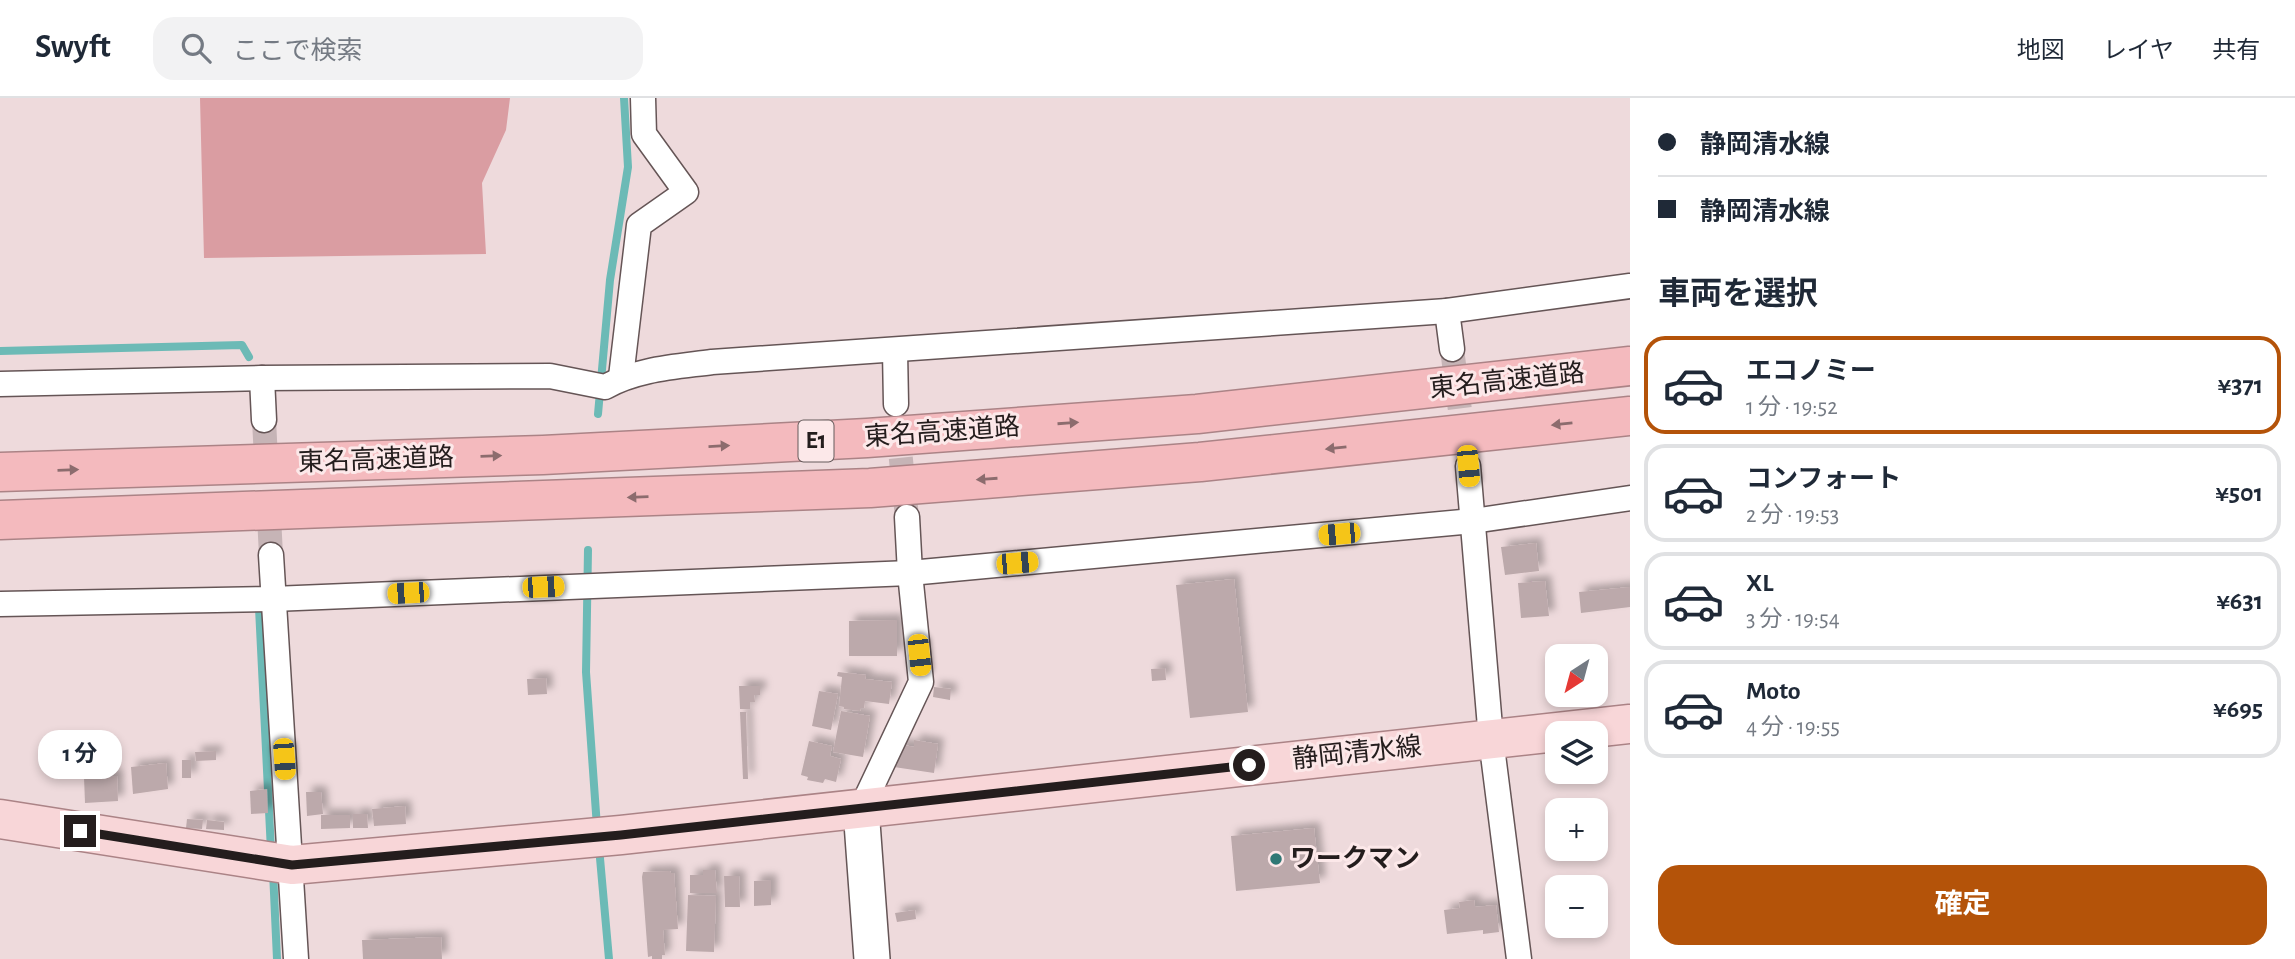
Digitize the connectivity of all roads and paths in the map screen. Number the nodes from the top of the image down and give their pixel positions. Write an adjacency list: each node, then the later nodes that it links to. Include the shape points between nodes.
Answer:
1 (643, 98): 8 (street, via 644,134 686,192 639,225)
2 (1630, 286): 3 (street)
3 (1447, 311): 4 (street); 5 (street)
4 (1452, 349)
5 (895, 351): 8 (street, via 712,362); 10 (street)
6 (1630, 366): 14 (highway, 東名高速道路 / E1, one-way to 6, via 867,438 1197,414)
7 (262, 378): 8 (street, via 550,376); 9 (street); 12 (street)
8 (613, 382)
9 (0, 384)
10 (895, 404)
11 (1630, 416): 17 (highway, 東名高速道路 / E1, one-way to 17, via 1200,462 870,488)
12 (264, 420)
13 (1468, 466): 18 (street)
14 (0, 472)
15 (1630, 498): 18 (street)
16 (907, 517): 20 (street)
17 (0, 520)
18 (1473, 521): 20 (street); 24 (street)
19 (271, 555): 21 (street)
20 (910, 573): 21 (street); 25 (street, via 922,682)
21 (273, 599): 22 (street); 27 (street)
22 (0, 604)
23 (1630, 724): 24 (main road, 静岡清水線)
24 (1491, 739): 25 (main road, 静岡清水線); 30 (street)
25 (861, 809): 27 (main road, 静岡清水線); 29 (street)
26 (0, 819): 27 (main road, 静岡清水線)
27 (292, 865): 28 (street)
28 (296, 959)
29 (872, 959)
30 (1519, 959)

